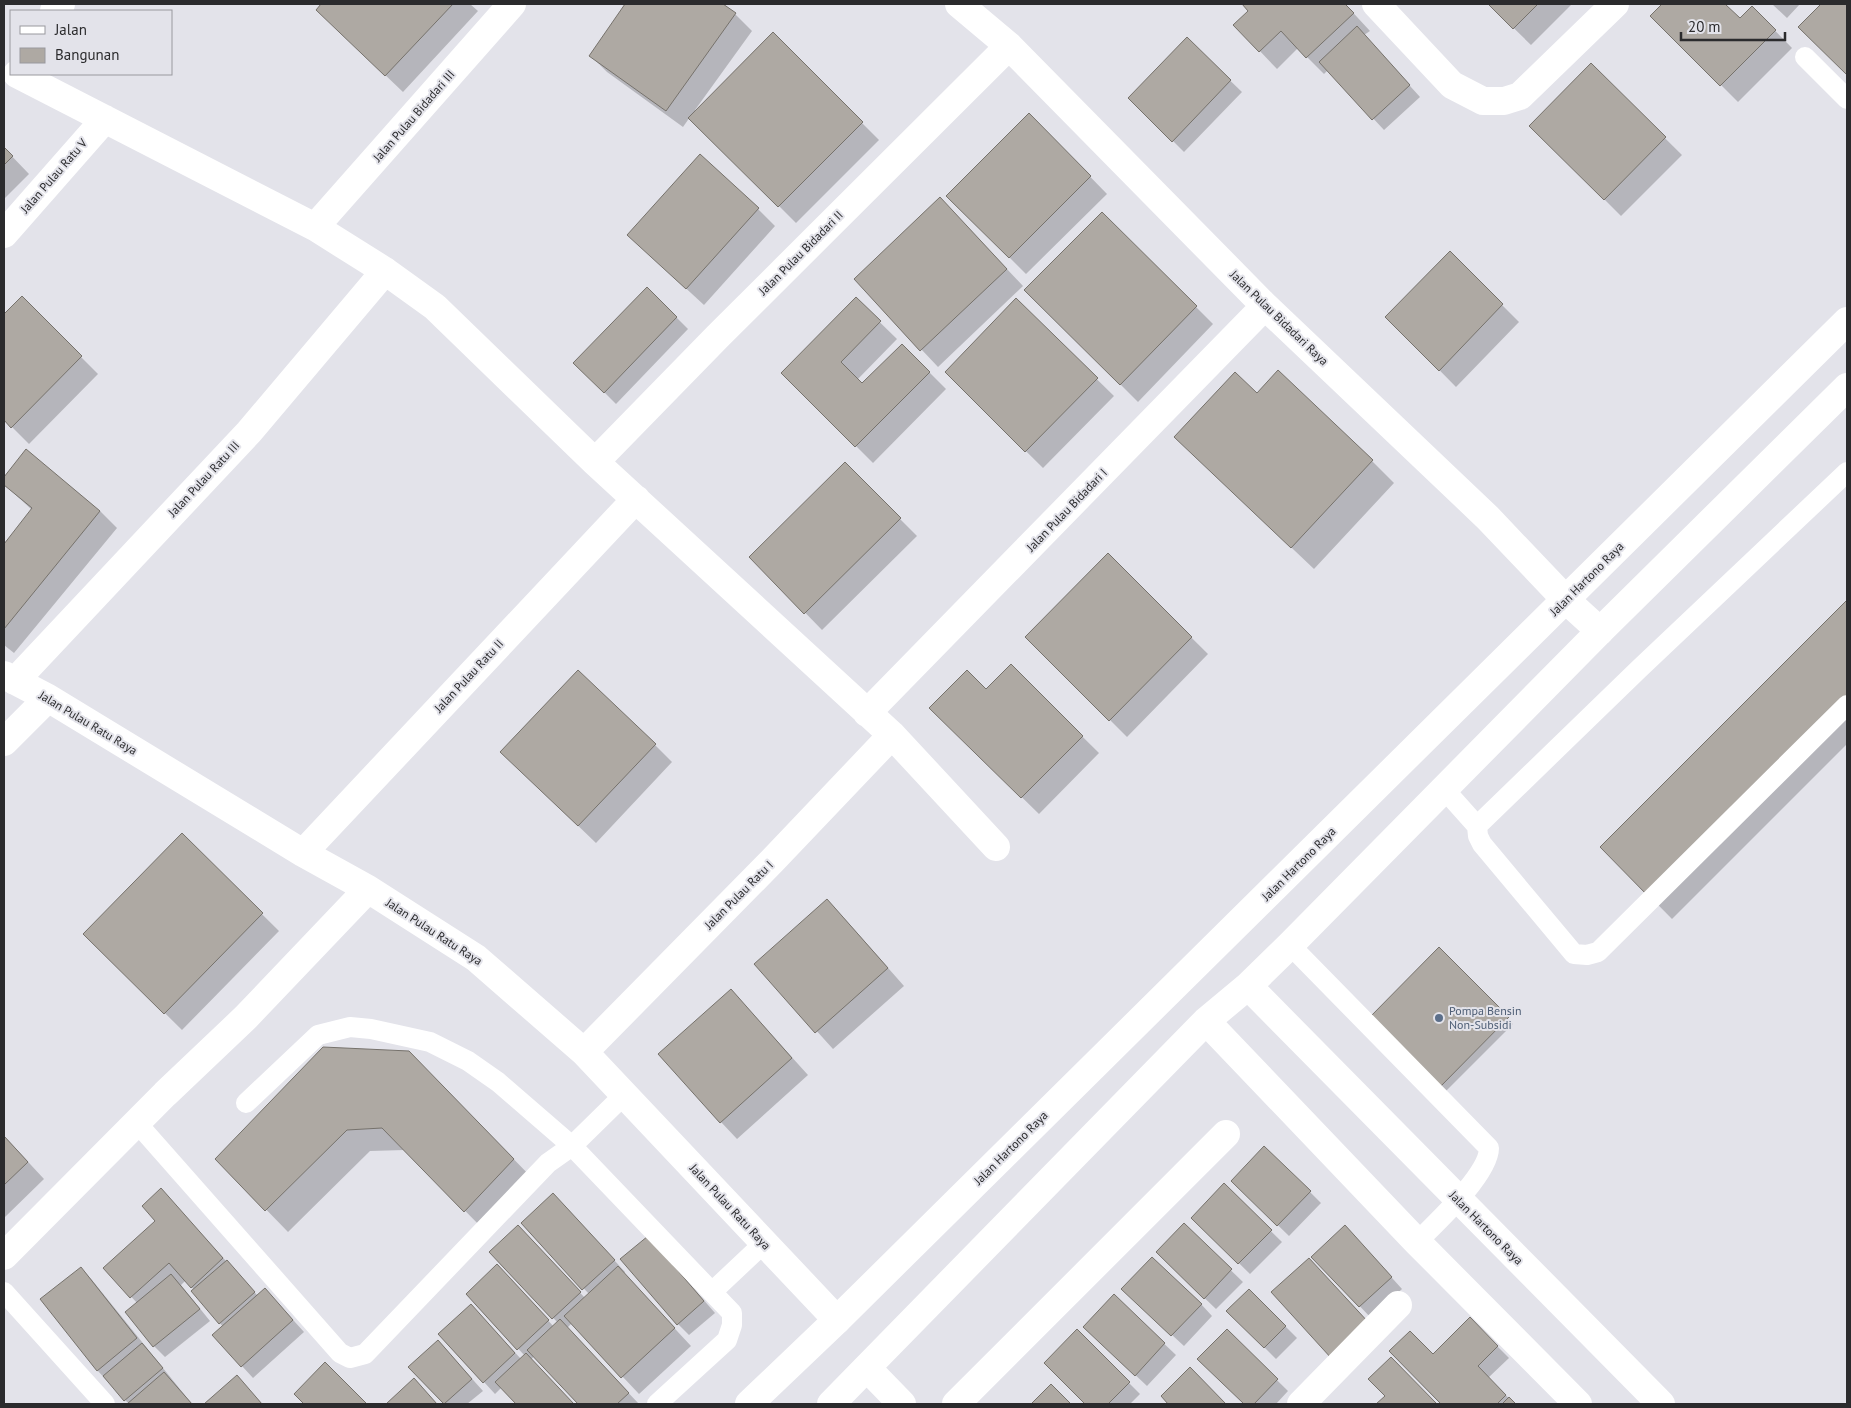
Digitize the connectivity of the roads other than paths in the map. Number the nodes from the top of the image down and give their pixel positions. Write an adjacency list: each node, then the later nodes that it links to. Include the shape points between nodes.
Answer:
1 (512, 4): 10 (street, Jalan Pulau Bidadari III)
2 (959, 4): 5 (street, Jalan Pulau Bidadari Raya)
3 (1376, 4): 4 (street, via 1452,85 1483,100 1504,102 1520,96)
4 (1615, 4)
5 (1009, 46): 13 (street, Jalan Pulau Bidadari Raya); 16 (street, Jalan Pulau Bidadari II)
6 (1805, 57): 8 (lane)
7 (19, 75): 9 (street)
8 (1847, 98)
9 (105, 119): 10 (street); 11 (street, Jalan Pulau Ratu V)
10 (315, 227): 12 (street)
11 (4, 234)
12 (385, 271): 16 (street, via 435,307); 21 (street, Jalan Pulau Ratu III, via 249,432)
13 (1265, 306): 19 (street, Jalan Pulau Bidadari Raya, via 1488,518); 24 (street, Jalan Pulau Bidadari I)
14 (1847, 321): 19 (street, Jalan Hartono Raya)
15 (1847, 387): 20 (street)
16 (595, 462): 18 (street)
17 (1847, 472): 28 (lane)
18 (636, 499): 24 (street); 30 (street, Jalan Pulau Ratu II)
19 (1566, 600): 20 (street, Jalan Pulau Bidadari Raya); 48 (street, Jalan Hartono Raya)
20 (1600, 631): 27 (street)
21 (10, 678): 22 (street, Jalan Pulau Ratu Raya)
22 (48, 698): 26 (street); 30 (street, Jalan Pulau Ratu Raya)
23 (1847, 705): 28 (lane, via 1598,952 1587,956 1574,954 1482,844)
24 (867, 713): 25 (street)
25 (892, 735): 29 (street); 35 (street, Jalan Pulau Ratu I)
26 (4, 742)
27 (1444, 789): 28 (lane); 32 (street)
28 (1478, 826)
29 (996, 847)
30 (303, 853): 31 (street, Jalan Pulau Ratu Raya)
31 (368, 889): 35 (street, Jalan Pulau Ratu Raya, via 476,958); 38 (street)
32 (1290, 945): 33 (street); 41 (lane, via 1489,1148 1489,1157)
33 (1248, 986): 34 (street); 41 (street, Jalan Hartono Raya)
34 (1206, 1021): 42 (street); 49 (street)
35 (584, 1052): 36 (street, Jalan Pulau Ratu Raya)
36 (624, 1095): 40 (lane); 43 (street, Jalan Pulau Ratu Raya)
37 (246, 1103): 40 (lane, via 318,1035 350,1028 371,1029 430,1042 468,1061 498,1082)
38 (137, 1123): 40 (lane, via 340,1352 350,1358 365,1354 548,1163); 44 (street)
39 (1226, 1134): 55 (street)
40 (572, 1146): 46 (lane)
41 (1459, 1200): 42 (lane); 58 (street, Jalan Hartono Raya)
42 (1417, 1242): 57 (street)
43 (764, 1243): 46 (lane); 48 (street, Jalan Pulau Ratu Raya)
44 (4, 1256)
45 (4, 1292): 51 (lane)
46 (712, 1292): 52 (lane, via 732,1313 727,1340)
47 (1398, 1305): 56 (street)
48 (838, 1320): 53 (street, Jalan Hartono Raya)
49 (867, 1368): 50 (street); 54 (street)
50 (842, 1401)
51 (105, 1404)
52 (657, 1404)
53 (749, 1404)
54 (902, 1404)
55 (956, 1404)
56 (1301, 1404)
57 (1578, 1404)
58 (1662, 1404)

